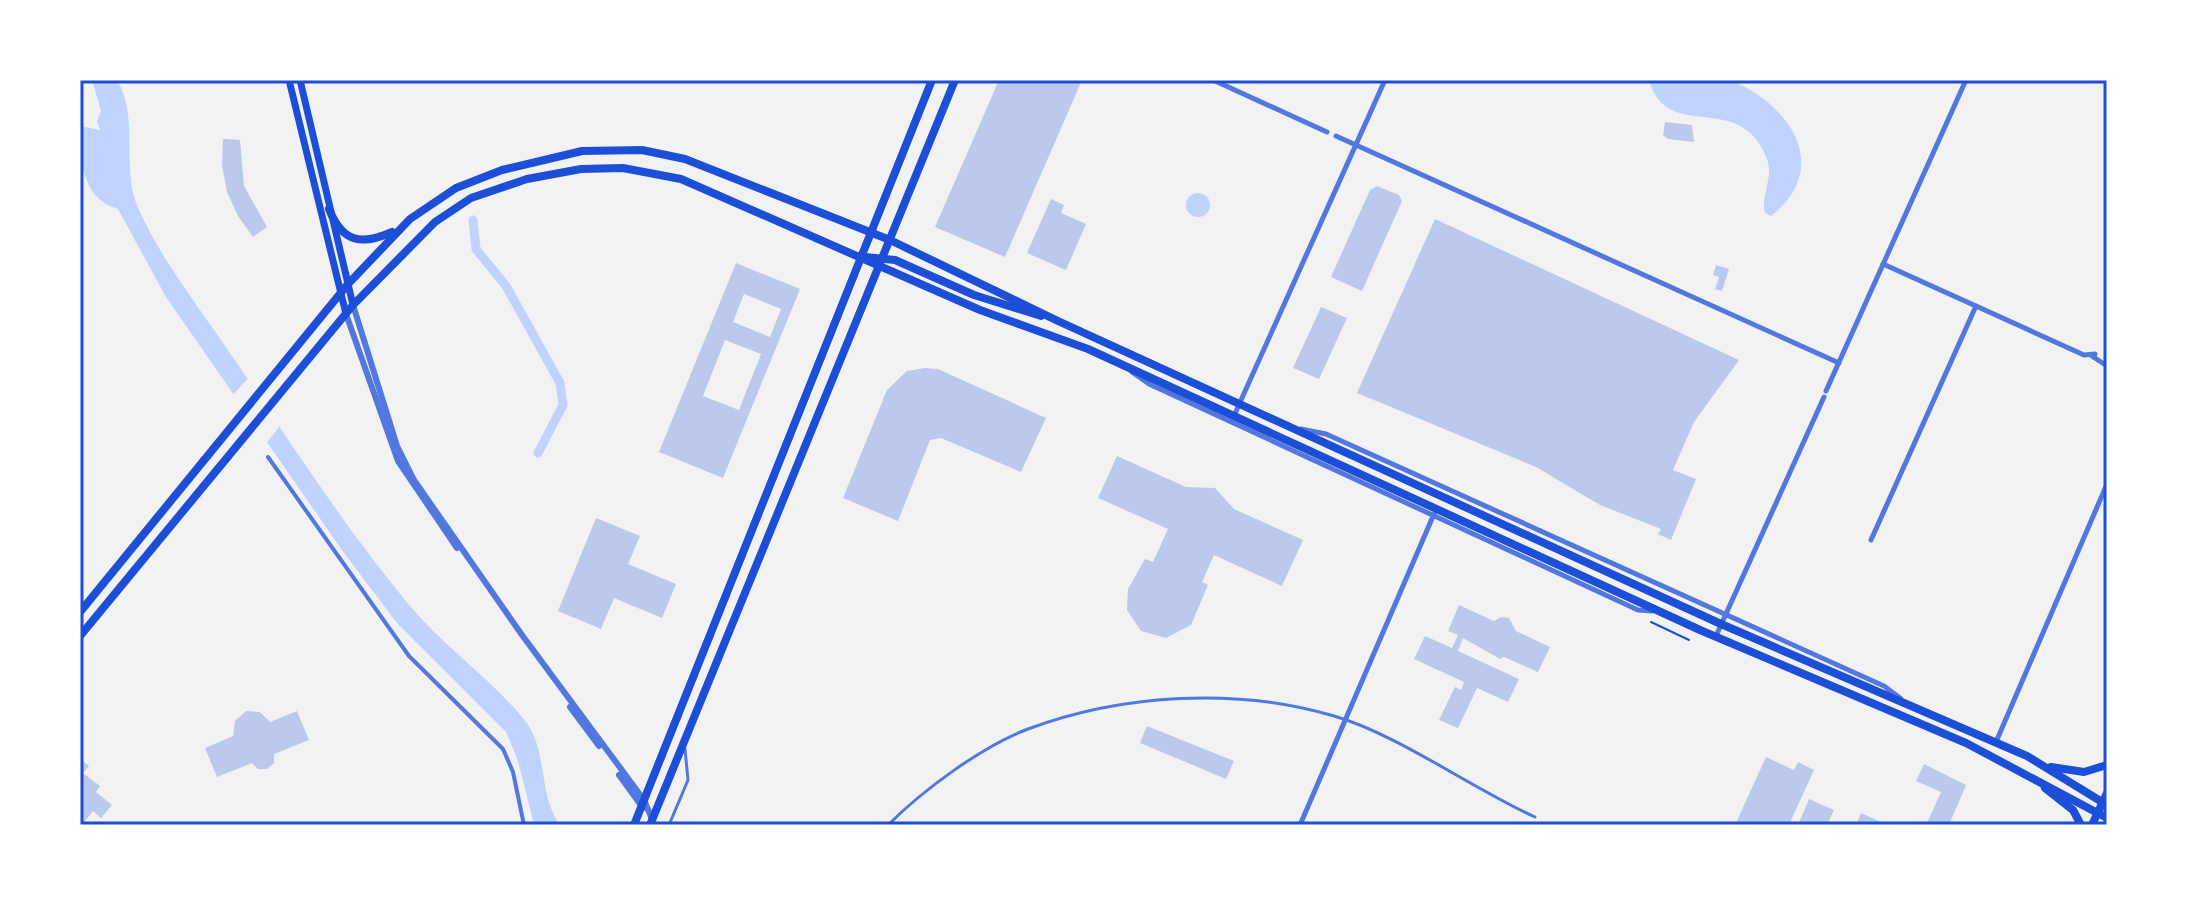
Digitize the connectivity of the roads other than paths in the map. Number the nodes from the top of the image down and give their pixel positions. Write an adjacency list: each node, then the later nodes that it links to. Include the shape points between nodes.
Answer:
1 (289, 80): 19 (main road)
2 (300, 80): 11 (main road)
3 (932, 80): 13 (main road)
4 (955, 80): 14 (main road)
5 (1213, 80): 8 (street)
6 (1385, 80): 10 (street)
7 (1966, 80): 17 (street)
8 (1327, 132)
9 (1336, 136): 10 (street)
10 (1356, 145): 24 (street); 26 (street)
11 (329, 209): 12 (main road, via 339,230 358,241); 18 (main road)
12 (396, 230): 13 (main road, via 440,197 478,178 539,160 624,148 685,159); 18 (main road)
13 (871, 232): 14 (main road); 15 (main road)
14 (890, 240): 16 (main road); 23 (main road)
15 (861, 257): 16 (main road); 20 (main road, via 681,179 632,169 581,169 527,179 461,203 406,248); 30 (main road)
16 (882, 261): 23 (main road); 27 (main road, via 980,310 1052,334); 31 (main road)
17 (1883, 264): 21 (street); 24 (street)
18 (348, 284): 19 (main road); 20 (main road)
19 (340, 293): 22 (main road); 37 (main road)
20 (353, 305): 22 (main road); 53 (street, via 397,446 414,480)
21 (1976, 306): 25 (street, via 2094,355); 34 (street)
22 (346, 314): 41 (main road); 53 (street, via 403,471)
23 (1058, 321): 26 (main road)
24 (1839, 363): 40 (street)
25 (2107, 366)
26 (1240, 403): 27 (street); 28 (main road)
27 (1233, 418): 33 (street); 38 (main road)
28 (1293, 427): 35 (main road); 40 (street, via 1326,434)
29 (268, 457): 58 (street, via 409,656 503,749)
30 (779, 462): 31 (main road); 36 (main road)
31 (796, 470): 39 (main road)
32 (2107, 484): 47 (street)
33 (1434, 514): 38 (street, via 1638,610); 46 (street)
34 (1871, 540)
35 (1667, 599): 38 (main road); 40 (main road)
36 (719, 611): 39 (main road); 53 (main road)
37 (80, 612)
38 (1661, 612): 42 (main road)
39 (735, 618): 48 (main road)
40 (1723, 620): 42 (street); 43 (main road); 45 (street, via 1884,686)
41 (80, 636)
42 (1715, 637): 44 (main road)
43 (1790, 654): 44 (main road); 45 (main road)
44 (1785, 666): 51 (main road)
45 (1907, 704): 47 (main road)
46 (1346, 720): 55 (lane); 61 (lane, via 1238,700 1158,700 1109,707 1028,729 923,795); 62 (street)
47 (1996, 742): 50 (main road)
48 (684, 743): 57 (main road); 60 (lane, via 688,780)
49 (2107, 765): 50 (main road, via 2084,772)
50 (2046, 766): 52 (main road)
51 (2026, 773): 54 (main road); 63 (main road, via 2068,805)
52 (2106, 800): 54 (main road)
53 (643, 804): 57 (street); 59 (main road)
54 (2098, 813): 56 (main road); 64 (main road)
55 (1535, 817)
56 (2107, 818)
57 (653, 823)
58 (524, 825)
59 (634, 825)
60 (669, 825)
61 (888, 825)
62 (1300, 825)
63 (2081, 825)
64 (2092, 825)

